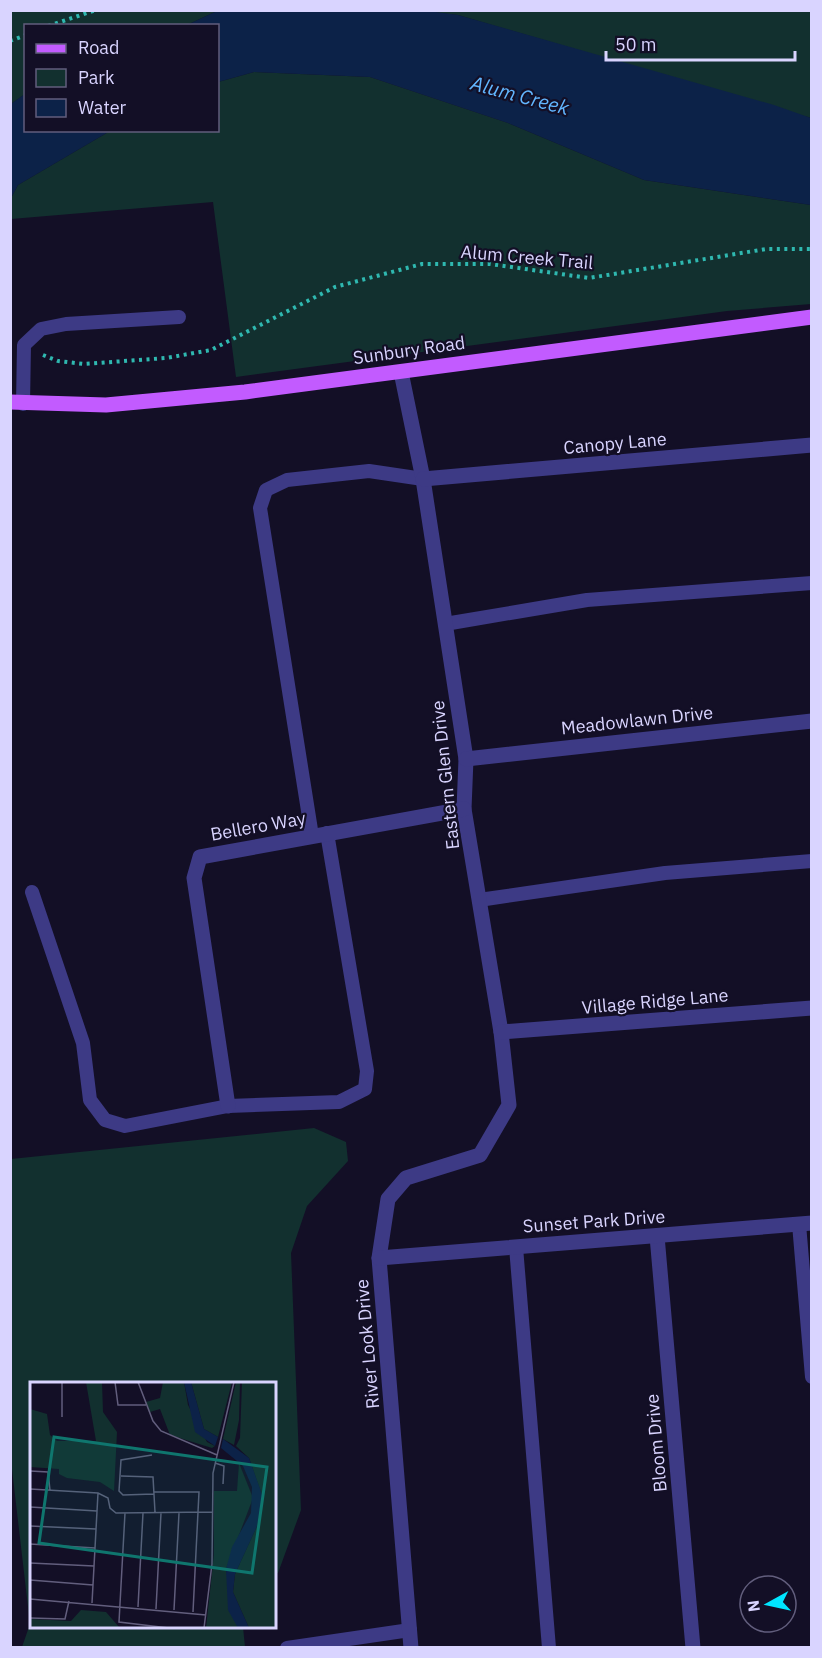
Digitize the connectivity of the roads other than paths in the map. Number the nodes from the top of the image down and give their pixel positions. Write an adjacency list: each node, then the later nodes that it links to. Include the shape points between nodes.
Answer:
1 (179, 317): 4 (lane, via 66,324 41,330 24,345)
2 (812, 317): 3 (main road, Sunbury Road)
3 (400, 372): 4 (main road, Sunbury Road, via 106,405); 6 (street, Eastern Glen Drive)
4 (17, 403)
5 (812, 445): 6 (street, Canopy Lane)
6 (423, 479): 8 (street, Eastern Glen Drive); 12 (lane, via 369,471 287,480 266,490 260,508)
7 (812, 584): 8 (lane, via 587,600)
8 (445, 624): 10 (street, Eastern Glen Drive)
9 (812, 721): 10 (street, Meadowlawn Drive)
10 (466, 759): 11 (street, Eastern Glen Drive)
11 (464, 808): 12 (street, Bellero Way); 15 (street, Eastern Glen Drive)
12 (320, 835): 19 (street, Bellero Way, via 200,857 194,878); 19 (lane, via 367,1071 364,1089 339,1102)
13 (812, 861): 15 (lane, via 665,873)
14 (32, 892): 19 (lane, via 83,1043 90,1100 105,1120 125,1126)
15 (479, 900): 17 (street, Eastern Glen Drive)
16 (812, 1008): 17 (street, Village Ridge Lane)
17 (501, 1032): 18 (street, Eastern Glen Drive)
18 (509, 1105): 23 (street, River Look Drive, via 480,1155 406,1178 388,1199)
19 (228, 1106)
20 (805, 1224): 21 (street, Sunset Park Drive); 24 (lane)
21 (657, 1236): 22 (street, Sunset Park Drive); 29 (street, Bloom Drive)
22 (516, 1247): 23 (street, Sunset Park Drive); 28 (lane)
23 (379, 1258): 25 (street, River Look Drive)
24 (812, 1377)
25 (410, 1630): 26 (lane); 27 (street, River Look Drive)
26 (287, 1647)
27 (411, 1647)
28 (549, 1647)
29 (693, 1647)

